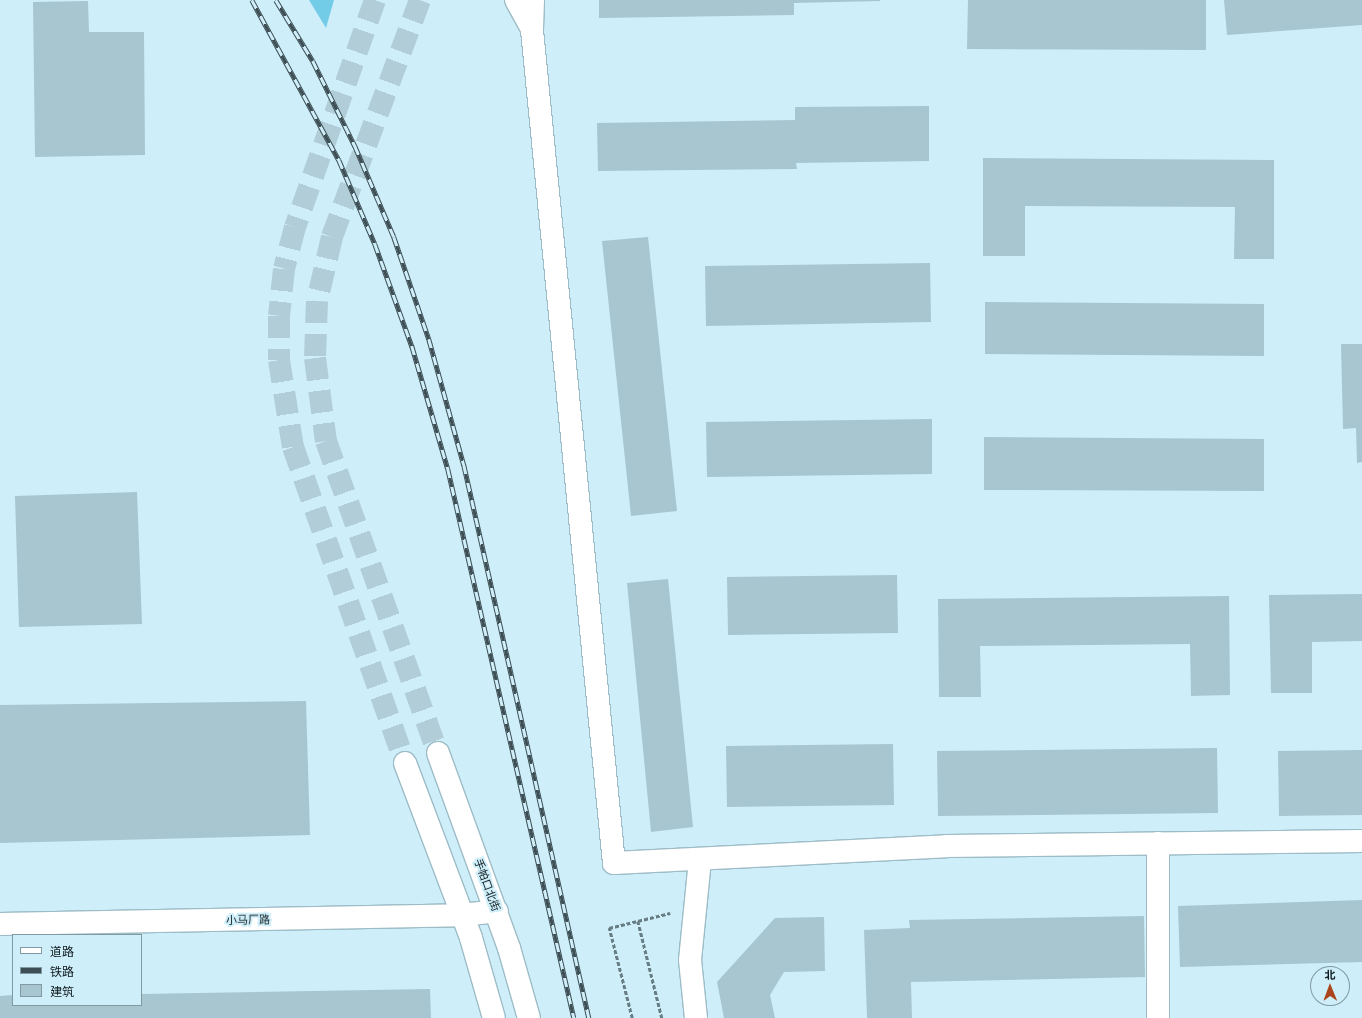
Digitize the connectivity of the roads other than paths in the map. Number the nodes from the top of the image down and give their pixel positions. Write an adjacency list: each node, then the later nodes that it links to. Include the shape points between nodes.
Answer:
1 (516, 0): 3 (street)
2 (533, 0): 3 (street)
3 (532, 30): 8 (street, via 614,863)
4 (438, 753): 9 (street, 手帕口北街)
5 (405, 764): 10 (street)
6 (1362, 841): 7 (street)
7 (1158, 843): 8 (street, via 947,846); 15 (street)
8 (700, 859): 14 (street, via 690,960)
9 (497, 912): 10 (street, 小马厂路); 13 (street, 手帕口北街)
10 (462, 916): 11 (street, 小马厂路); 12 (street, via 471,938)
11 (0, 924)
12 (494, 1018)
13 (529, 1018)
14 (696, 1018)
15 (1158, 1018)

